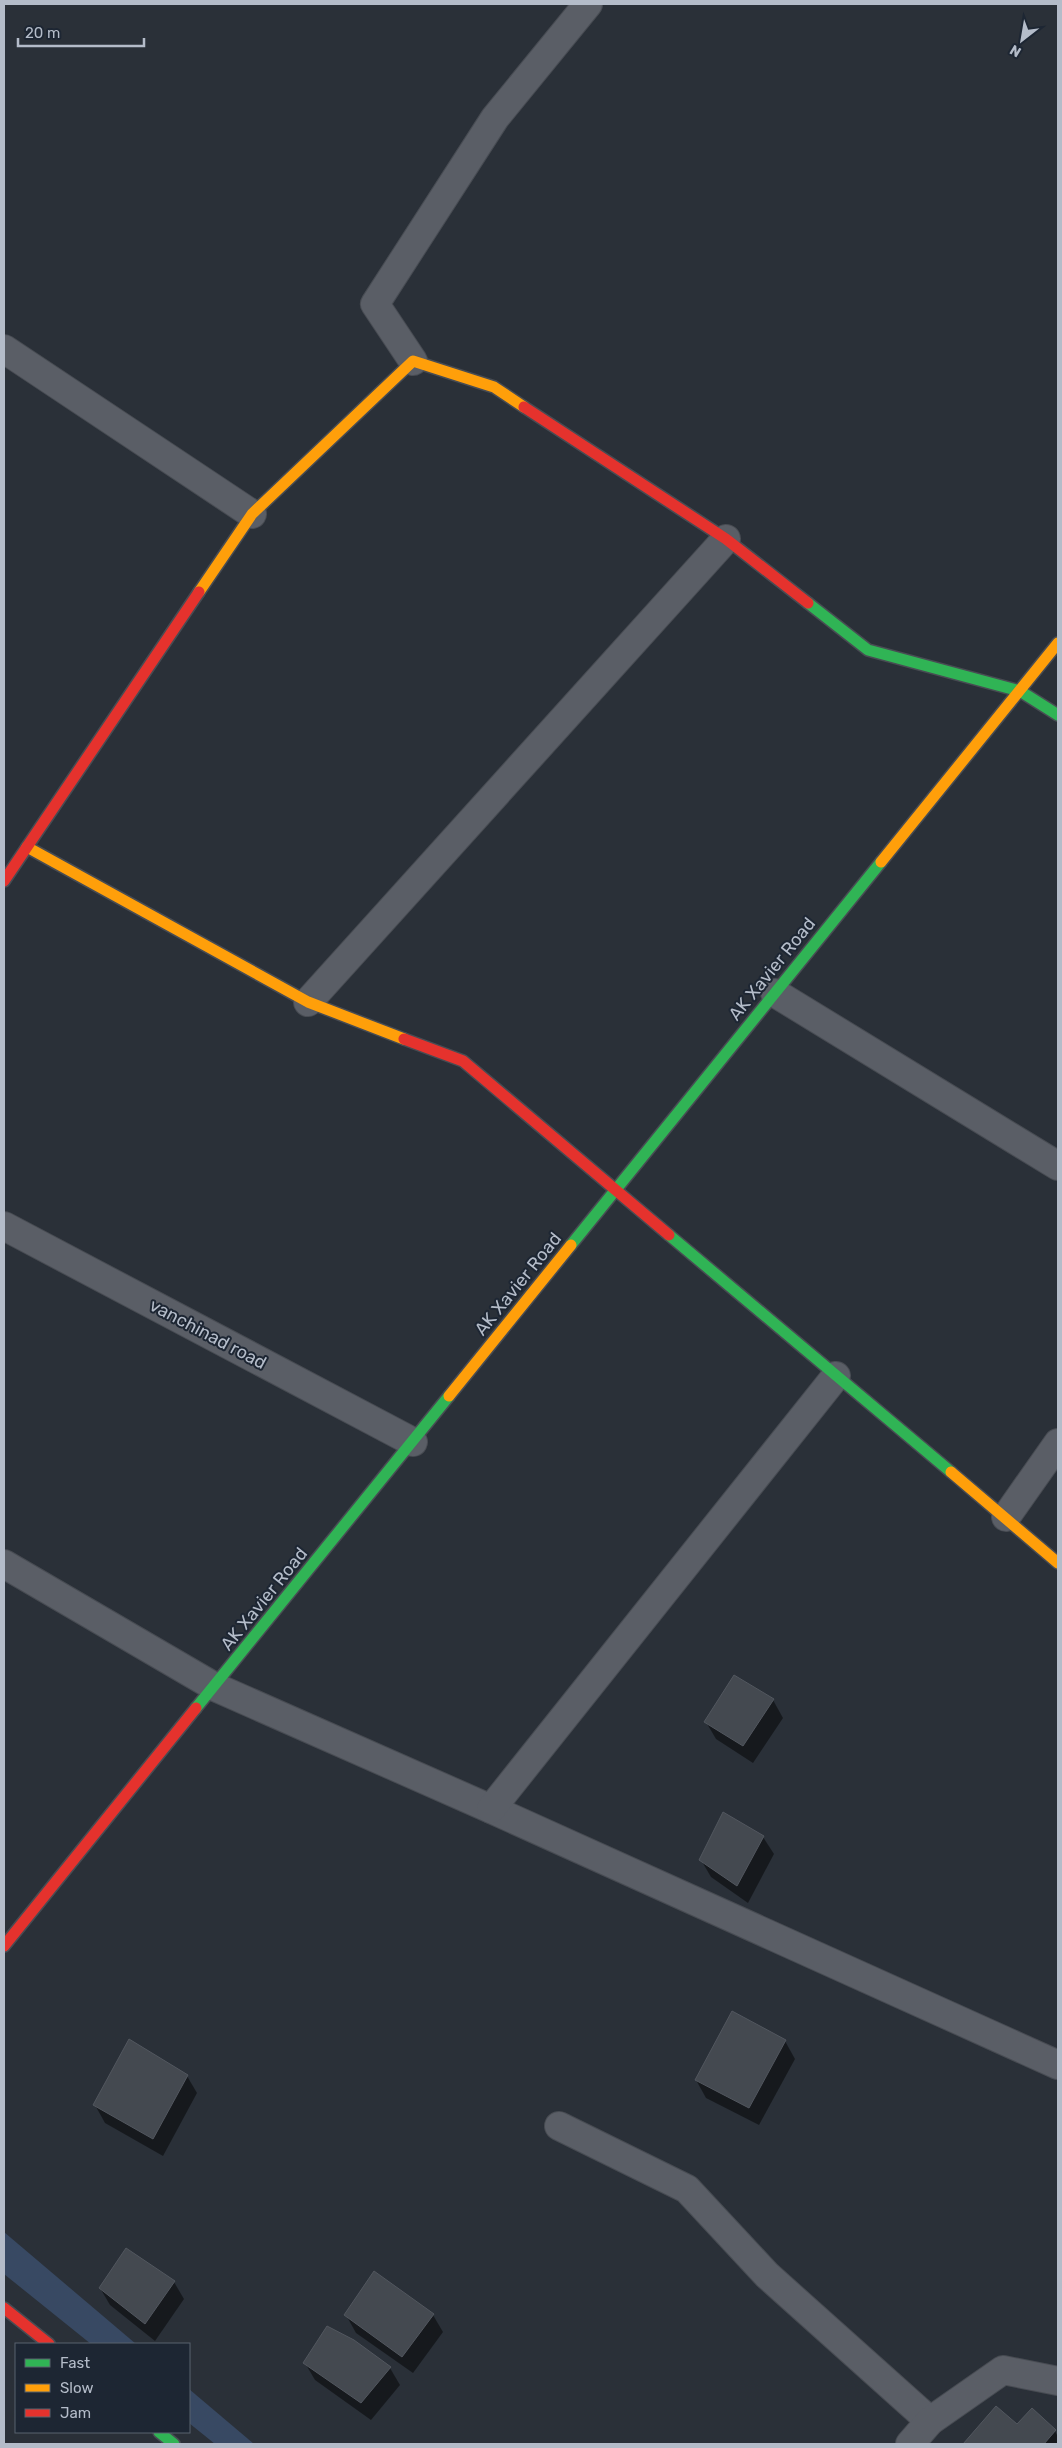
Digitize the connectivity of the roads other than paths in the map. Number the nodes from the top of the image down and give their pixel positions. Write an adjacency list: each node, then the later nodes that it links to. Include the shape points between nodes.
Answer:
1 (588, 4): 3 (street, via 495,118 375,304)
2 (4, 349): 4 (street)
3 (412, 361): 4 (street); 5 (street, via 494,387)
4 (252, 514): 9 (street)
5 (726, 539): 7 (street, via 868,650); 12 (street)
6 (1058, 643): 7 (street, AK Xavier Road)
7 (1020, 691): 8 (street); 11 (street, AK Xavier Road)
8 (1058, 715)
9 (27, 846): 10 (street); 12 (street)
10 (4, 881)
11 (775, 994): 13 (street); 14 (street, AK Xavier Road)
12 (308, 1002): 14 (street, via 463,1061)
13 (1058, 1166)
14 (616, 1190): 16 (street); 17 (street, AK Xavier Road)
15 (4, 1226): 17 (street, vanchinad road)
16 (836, 1376): 19 (street); 23 (street)
17 (413, 1442): 22 (street, AK Xavier Road)
18 (1058, 1443): 19 (street)
19 (1006, 1517): 20 (street)
20 (1058, 1563)
21 (4, 1564): 22 (street)
22 (215, 1687): 23 (street); 24 (street, AK Xavier Road)
23 (491, 1809): 25 (street)
24 (4, 1946)
25 (1058, 2065)
26 (559, 2126): 30 (street, via 687,2189 767,2275)
27 (4, 2308): 28 (street)
28 (48, 2343)
29 (1058, 2380): 30 (street, via 1004,2370)
30 (930, 2422): 33 (street)
31 (160, 2433): 32 (street)
32 (174, 2444)
33 (910, 2444)

